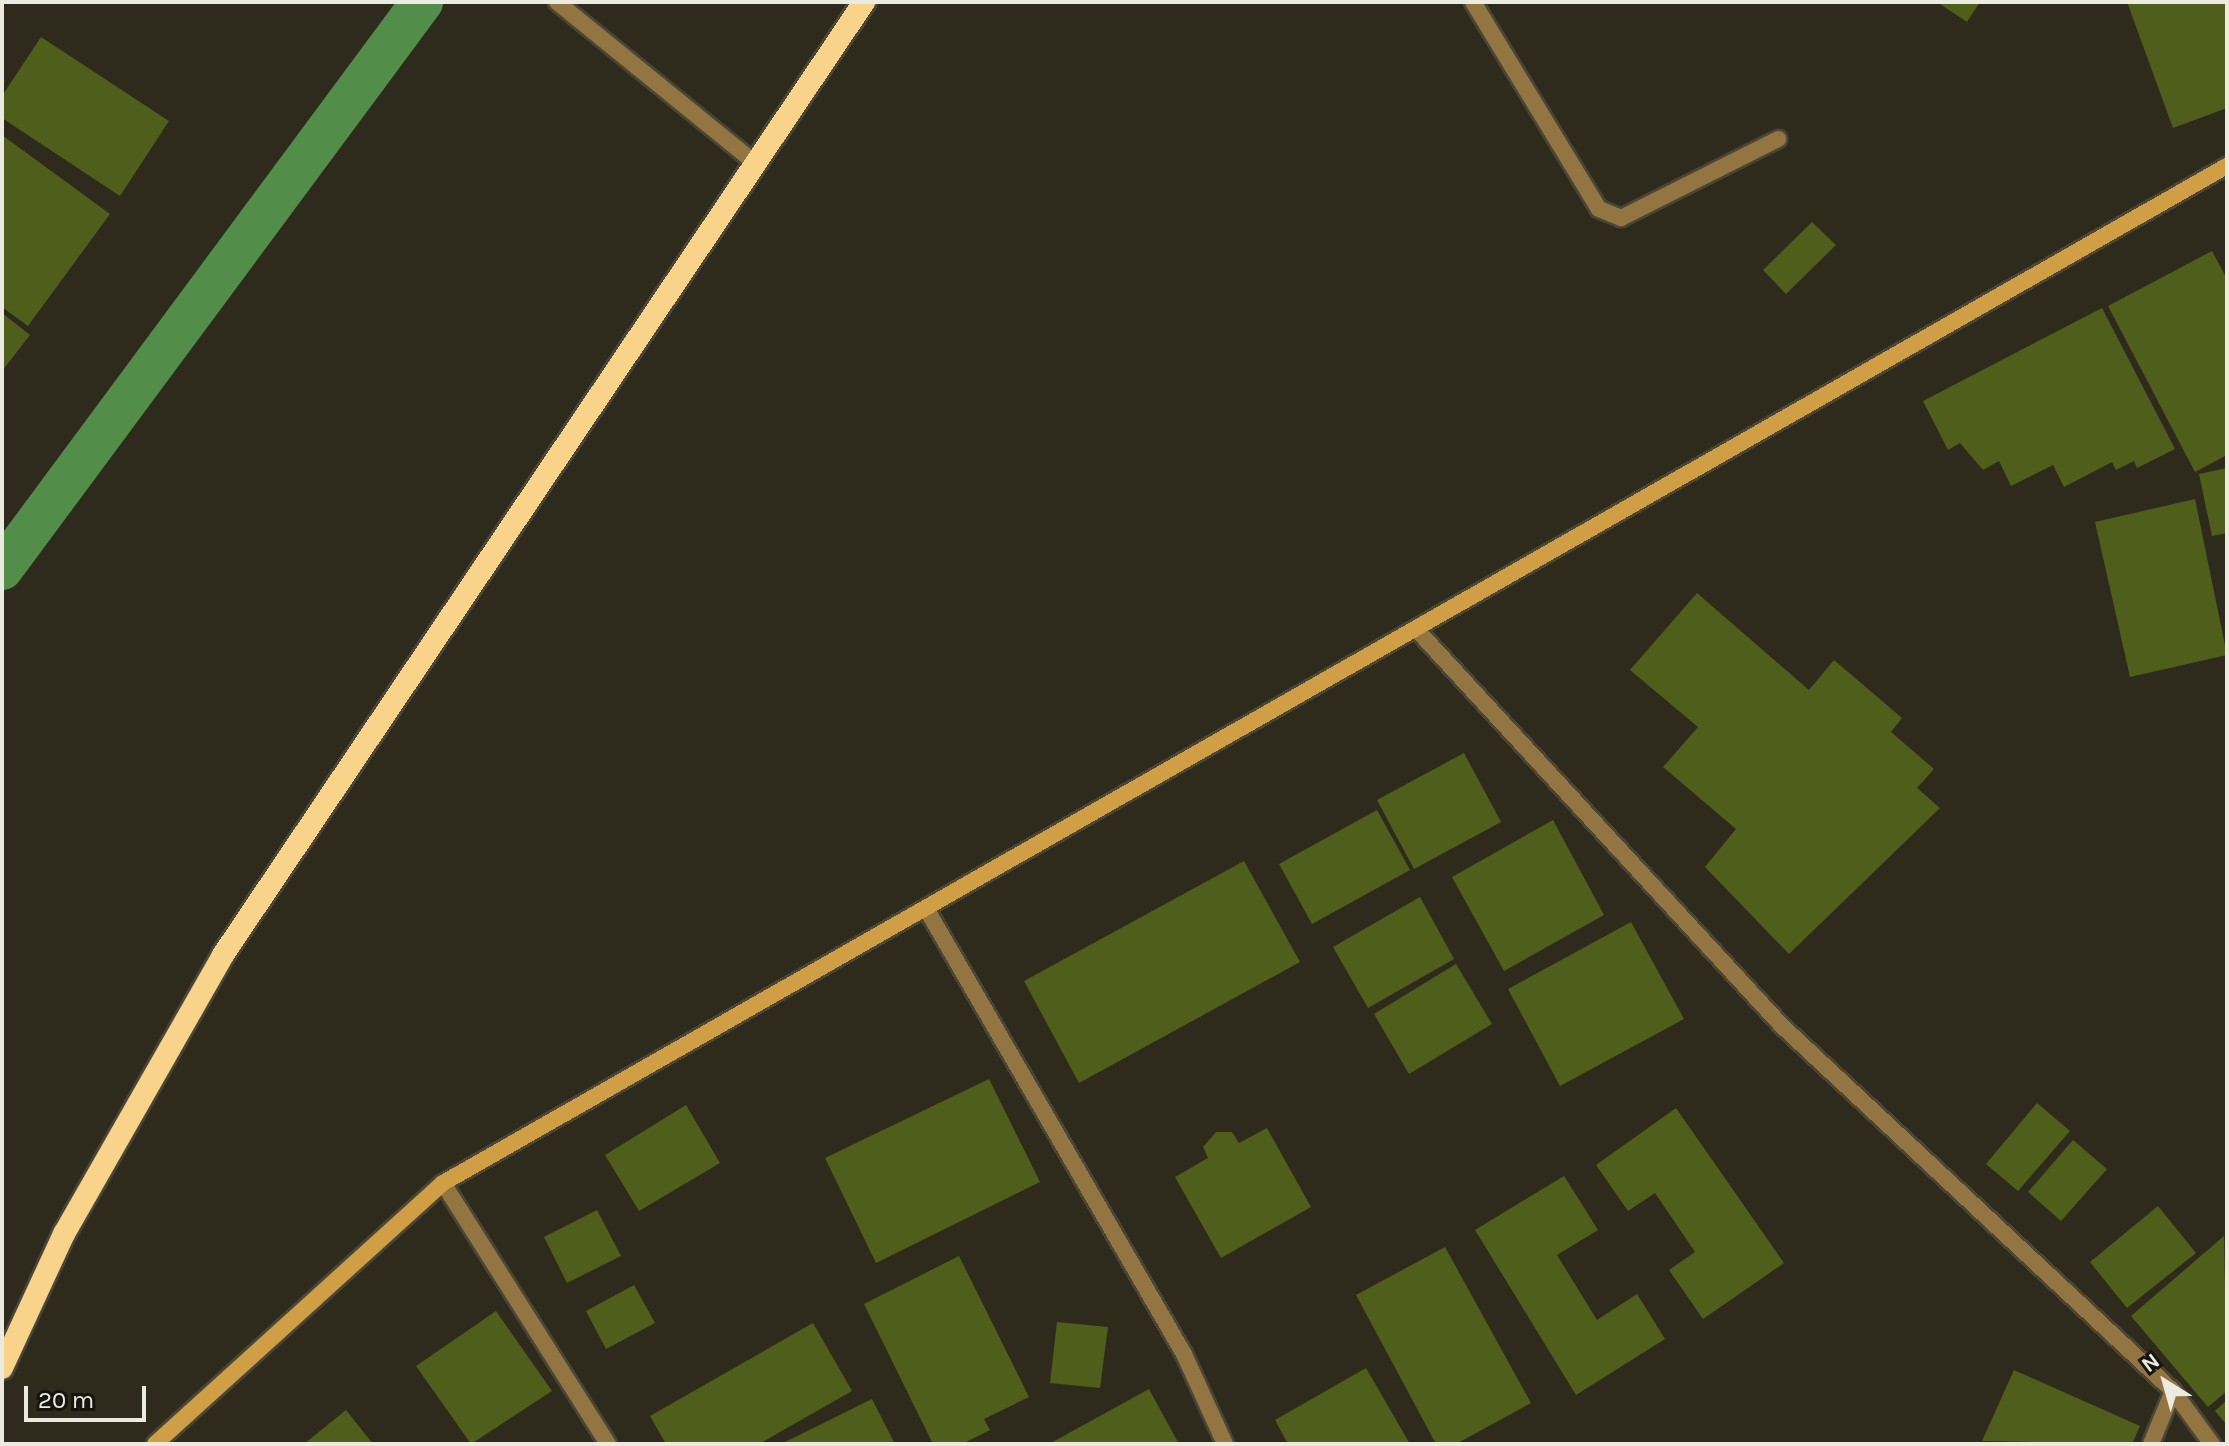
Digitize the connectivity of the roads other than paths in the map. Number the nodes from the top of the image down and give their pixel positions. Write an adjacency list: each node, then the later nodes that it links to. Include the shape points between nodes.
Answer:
1 (557, 2): 5 (street)
2 (864, 2): 5 (highway)
3 (1473, 2): 4 (street, via 1599,209 1621,218)
4 (1778, 139)
5 (755, 163): 10 (highway, via 223,955 64,1234)
6 (2227, 166): 7 (main road)
7 (1417, 630): 8 (main road); 11 (street, via 1782,1026)
8 (927, 910): 9 (main road); 14 (street, via 1176,1341)
9 (443, 1183): 12 (main road); 13 (street)
10 (2, 1368)
11 (2173, 1391): 15 (street); 16 (street)
12 (155, 1444)
13 (608, 1444)
14 (1225, 1444)
15 (2151, 1444)
16 (2212, 1444)

